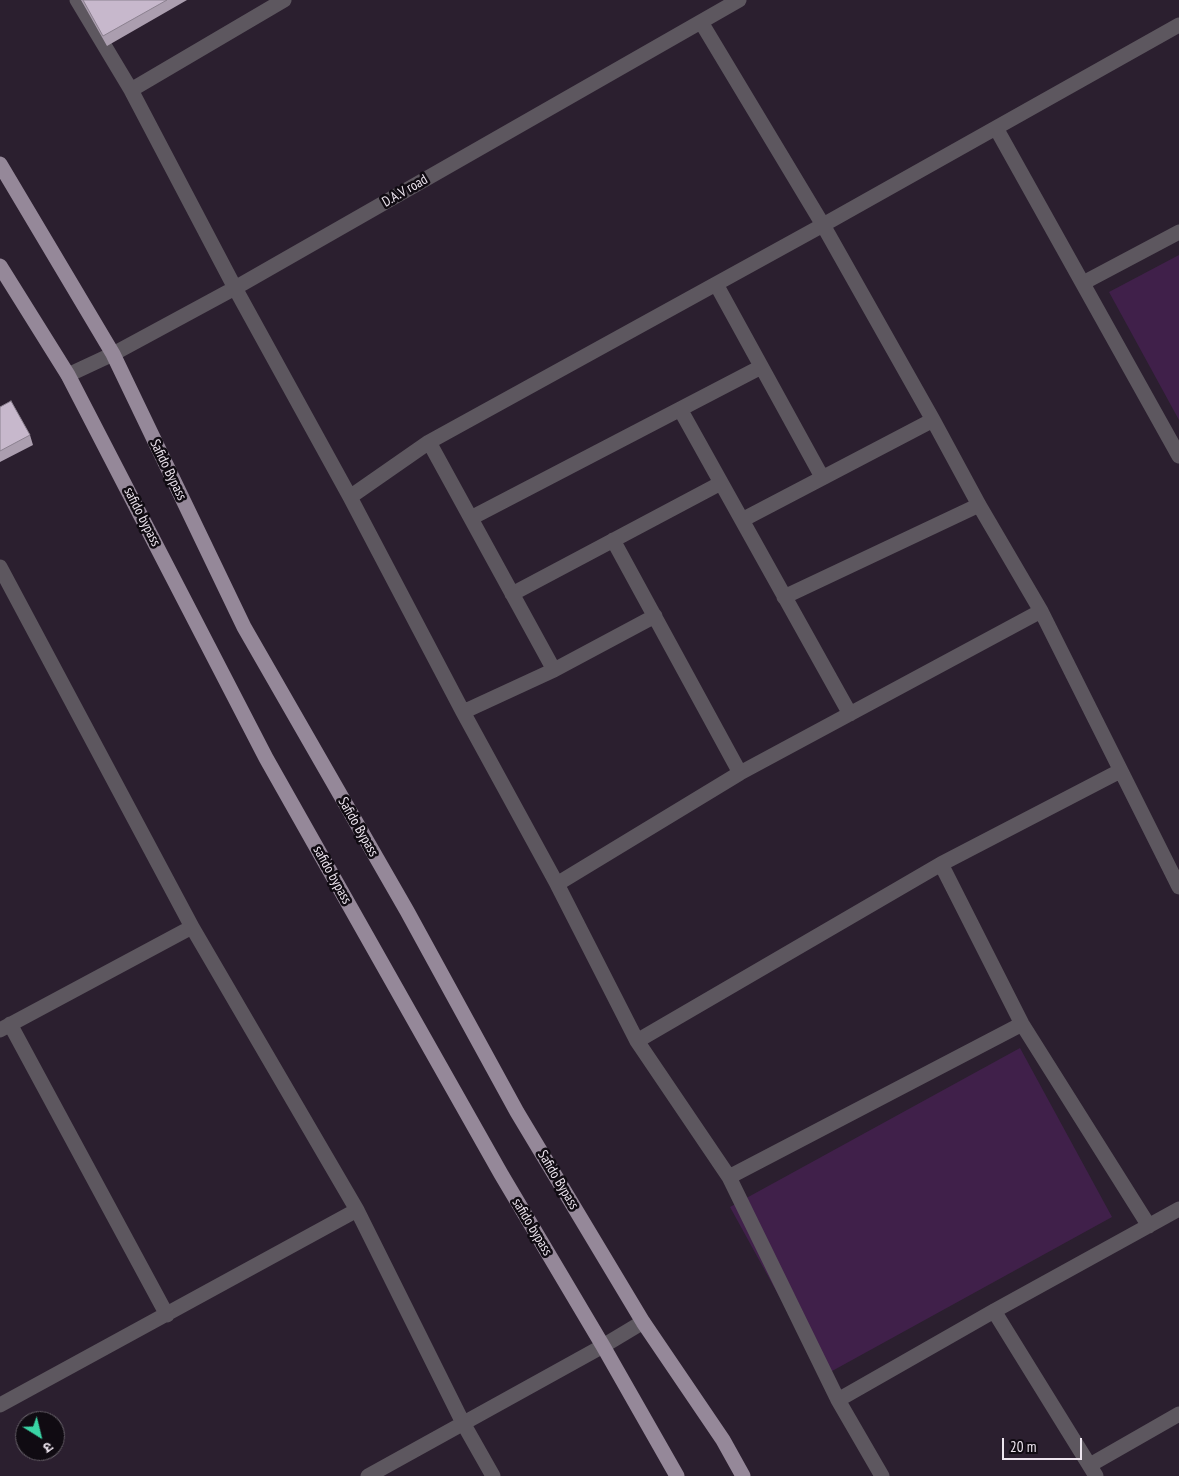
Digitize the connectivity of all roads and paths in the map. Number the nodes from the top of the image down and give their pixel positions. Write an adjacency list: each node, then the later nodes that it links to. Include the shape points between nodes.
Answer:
1 (77, 0): 6 (street)
2 (284, 0): 6 (street)
3 (739, 0): 4 (street, D.A.V road)
4 (701, 22): 9 (street); 14 (street, D.A.V road)
5 (1179, 25): 7 (street)
6 (131, 90): 14 (street)
7 (996, 128): 9 (street); 12 (street)
8 (0, 164): 15 (main road, Safido Bypass)
9 (824, 225): 13 (street); 19 (street)
10 (1179, 232): 12 (street)
11 (0, 266): 17 (main road, safido bypass)
12 (1082, 283): 21 (street)
13 (716, 284): 16 (street); 20 (street)
14 (236, 288): 15 (street, D.A.V road); 24 (street)
15 (113, 354): 17 (street, D.A.V road); 52 (main road, Safido Bypass, via 244,627 407,911 517,1112)
16 (761, 367): 18 (street); 22 (street)
17 (68, 375): 53 (main road, safido bypass, via 266,758 501,1174)
18 (680, 409): 23 (street); 26 (street)
19 (933, 420): 22 (street); 25 (street)
20 (429, 442): 24 (street); 26 (street)
21 (1177, 447)
22 (822, 477): 27 (street)
23 (721, 483): 27 (street); 28 (street)
24 (350, 497): 35 (street)
25 (979, 505): 31 (street); 32 (street)
26 (471, 518): 30 (street)
27 (742, 520): 31 (street)
28 (613, 540): 30 (street); 33 (street)
29 (0, 567): 42 (street)
30 (512, 594): 34 (street)
31 (784, 597): 36 (street)
32 (1041, 611): 36 (street); 37 (street)
33 (654, 616): 34 (street); 38 (street)
34 (554, 670): 35 (street)
35 (463, 712): 40 (street)
36 (850, 714): 38 (street)
37 (1120, 771): 39 (street); 41 (street)
38 (740, 773): 40 (street)
39 (941, 864): 43 (street); 45 (street)
40 (557, 884): 45 (street)
41 (1179, 888)
42 (192, 927): 44 (street); 48 (street)
43 (1022, 1024): 46 (street); 49 (street)
44 (5, 1027): 51 (street)
45 (637, 1040): 46 (street)
46 (729, 1177): 54 (street)
47 (1179, 1209): 49 (street)
48 (356, 1210): 51 (street); 57 (street)
49 (1149, 1226): 50 (street)
50 (994, 1310): 54 (street); 58 (street)
51 (167, 1315): 55 (street)
52 (643, 1322): 53 (street); 62 (main road, Safido Bypass, via 723,1440)
53 (604, 1346): 57 (street); 61 (main road, safido bypass)
54 (838, 1400): 63 (street)
55 (0, 1405)
56 (1179, 1414): 58 (street)
57 (463, 1423): 59 (street); 60 (street)
58 (1093, 1470)
59 (368, 1476)
60 (493, 1476)
61 (677, 1476)
62 (743, 1476)
63 (882, 1476)

